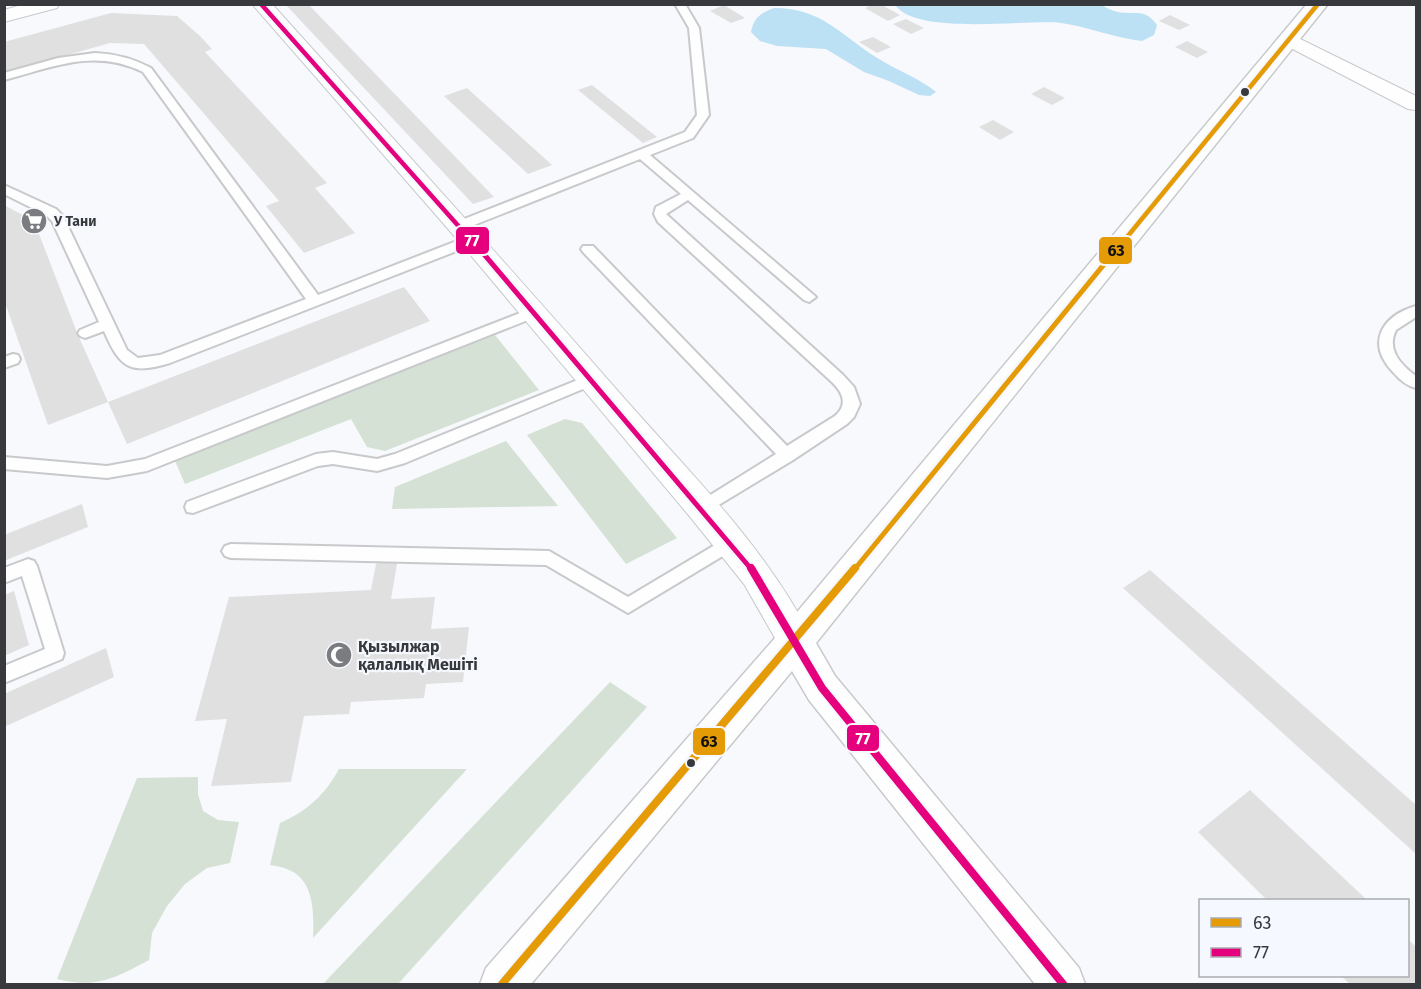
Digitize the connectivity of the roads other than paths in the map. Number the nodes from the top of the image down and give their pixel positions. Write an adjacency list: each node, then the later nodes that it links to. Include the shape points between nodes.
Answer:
1 (50, 4): 5 (street)
2 (261, 4): 12 (street)
3 (680, 4): 9 (lane, via 694,28 703,115 689,135)
4 (1318, 4): 6 (main road)
5 (4, 16)
6 (1290, 40): 8 (street); 29 (main road)
7 (4, 77): 15 (lane, via 65,60 98,56 128,61 147,70)
8 (1416, 104)
9 (642, 154): 11 (lane); 12 (lane)
10 (4, 189): 18 (lane, via 58,219)
11 (690, 194): 14 (lane); 22 (lane, via 665,206 660,214 663,219 838,379 851,397 849,412 841,420)
12 (466, 233): 15 (lane); 17 (street)
13 (588, 249): 22 (lane)
14 (809, 297)
15 (315, 302): 18 (lane, via 145,364 126,358)
16 (1416, 311): 21 (lane, via 1389,329 1385,343 1389,358)
17 (533, 313): 20 (street); 23 (lane, via 147,465 107,472)
18 (108, 324): 19 (lane)
19 (85, 333)
20 (590, 380): 24 (lane, via 399,459 377,465 333,458 316,460); 25 (street)
21 (1416, 382)
22 (787, 456): 25 (lane)
23 (4, 463)
24 (193, 507)
25 (702, 509): 26 (street)
26 (730, 543): 27 (lane, via 628,606 549,558); 29 (street, via 756,574)
27 (231, 551)
28 (4, 576): 30 (lane, via 28,566 55,653)
29 (795, 641): 31 (main road); 32 (main road, via 822,688)
30 (4, 675)
31 (502, 984)
32 (1063, 984)

